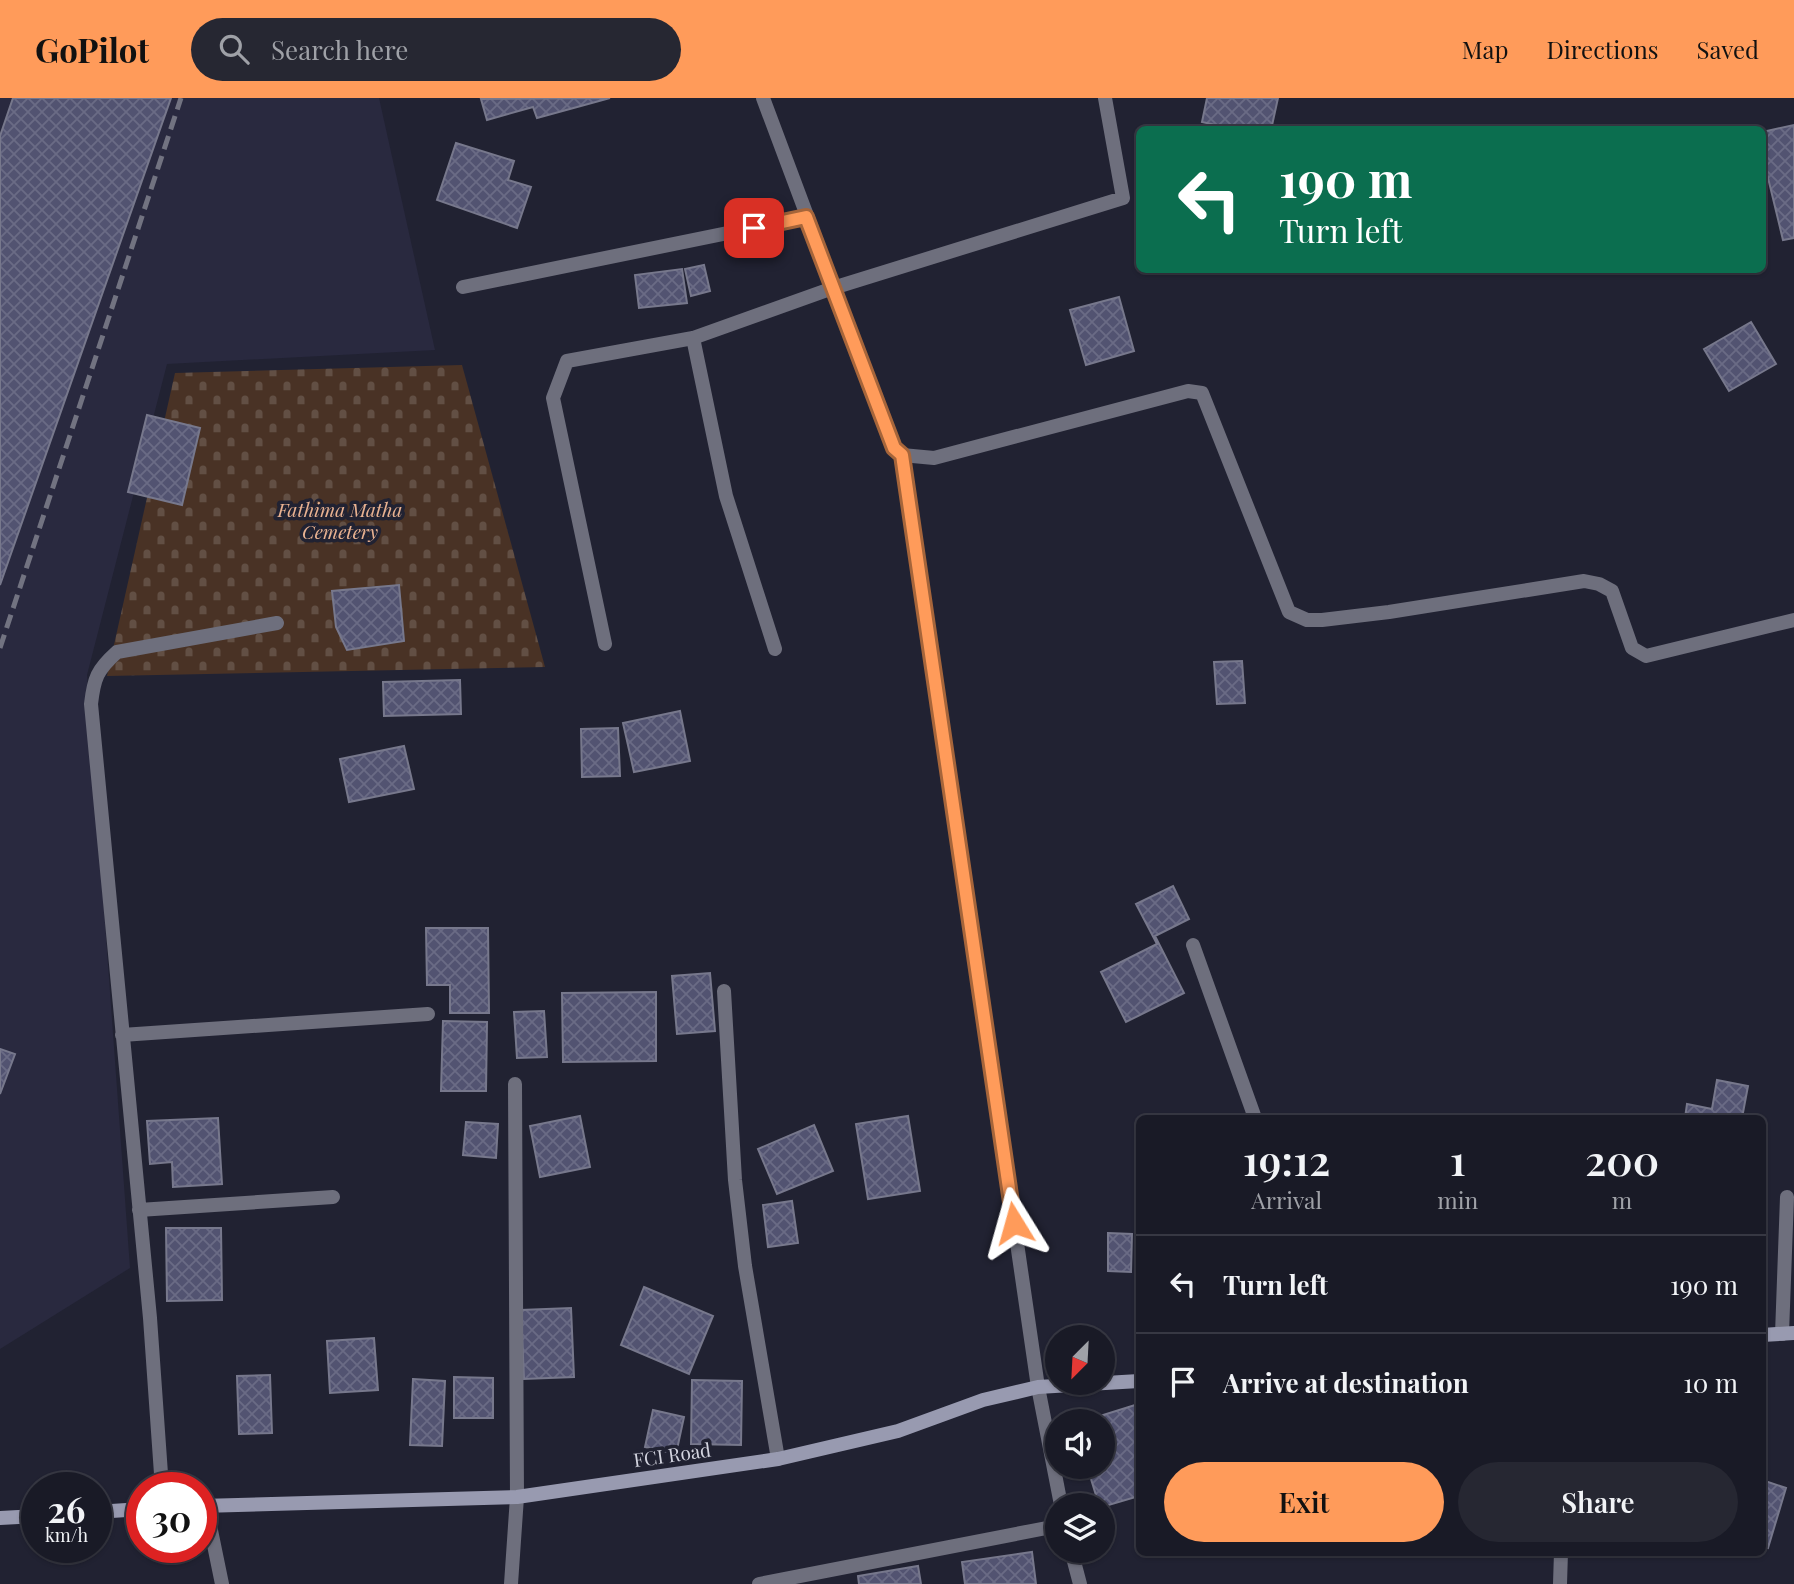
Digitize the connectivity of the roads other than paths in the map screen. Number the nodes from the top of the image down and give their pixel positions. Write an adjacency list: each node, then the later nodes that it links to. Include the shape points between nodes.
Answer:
1 (763, 98): 3 (street)
2 (1105, 98): 5 (street, via 1123,198)
3 (806, 217): 4 (street); 5 (street)
4 (463, 287)
5 (833, 288): 6 (street); 7 (street, via 894,448)
6 (693, 338): 10 (street, via 567,361 553,398); 11 (street, via 726,496)
7 (902, 455): 8 (street, via 933,458 1188,391 1202,393 1289,612 1307,620 1389,612 1584,581 1612,591 1632,648 1646,656); 24 (street)
8 (1794, 620)
9 (277, 623): 15 (street, via 117,652 100,667 93,684 90,704)
10 (605, 644)
11 (775, 649)
12 (1193, 945): 17 (street)
13 (724, 991): 25 (street, via 736,1192)
14 (428, 1014): 15 (street)
15 (121, 1035): 20 (street)
16 (515, 1084): 28 (street)
17 (1254, 1115)
18 (333, 1197): 20 (street)
19 (1787, 1197): 21 (street)
20 (139, 1210): 26 (street)
21 (1788, 1333): 22 (street)
22 (1766, 1335)
23 (1136, 1381): 24 (street, FCI Road)
24 (1038, 1387): 25 (street, FCI Road, via 983,1400 898,1431); 27 (street)
25 (778, 1459): 28 (street, FCI Road)
26 (161, 1472)
27 (1059, 1493)
28 (517, 1497): 29 (street, FCI Road); 37 (street)
29 (217, 1506)
30 (21, 1517): 31 (street)
31 (0, 1518)
32 (1045, 1528): 38 (street)
33 (1561, 1556): 40 (street)
34 (217, 1562): 36 (street)
35 (1074, 1563): 39 (street)
36 (222, 1584)
37 (511, 1584)
38 (759, 1584)
39 (1080, 1584)
40 (1560, 1584)

